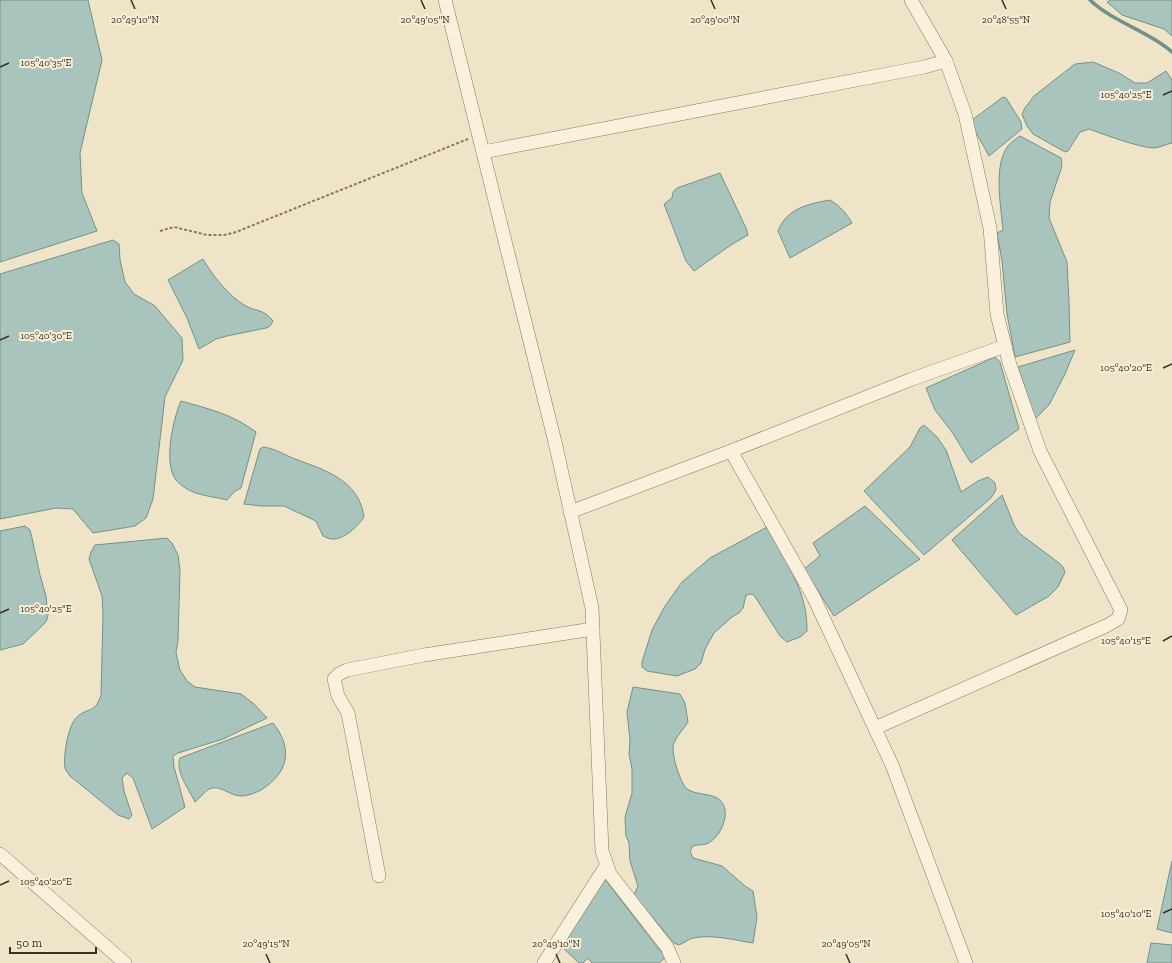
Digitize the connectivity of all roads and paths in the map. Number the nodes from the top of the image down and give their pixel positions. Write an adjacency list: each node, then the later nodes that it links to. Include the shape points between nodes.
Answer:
1 (445, 0): 4 (street)
2 (911, 0): 3 (street)
3 (946, 61): 5 (street); 7 (street, via 965,114 990,228 997,314)
4 (478, 135): 5 (street); 6 (path, via 236,232 207,235 174,227)
5 (483, 152): 9 (street)
6 (160, 231)
7 (1005, 346): 8 (street, via 912,379); 11 (street, via 1040,450 1121,610 1118,619)
8 (731, 451): 9 (street); 11 (street, via 814,598)
9 (570, 512): 10 (street, via 592,608)
10 (593, 629): 13 (street, via 602,851); 14 (street, via 347,670 334,679 338,696 348,712)
11 (875, 728): 18 (street, via 892,765)
12 (0, 854): 15 (street)
13 (606, 866): 16 (street); 17 (street, via 617,884 667,946)
14 (379, 876)
15 (125, 963)
16 (544, 963)
17 (674, 963)
18 (966, 963)

